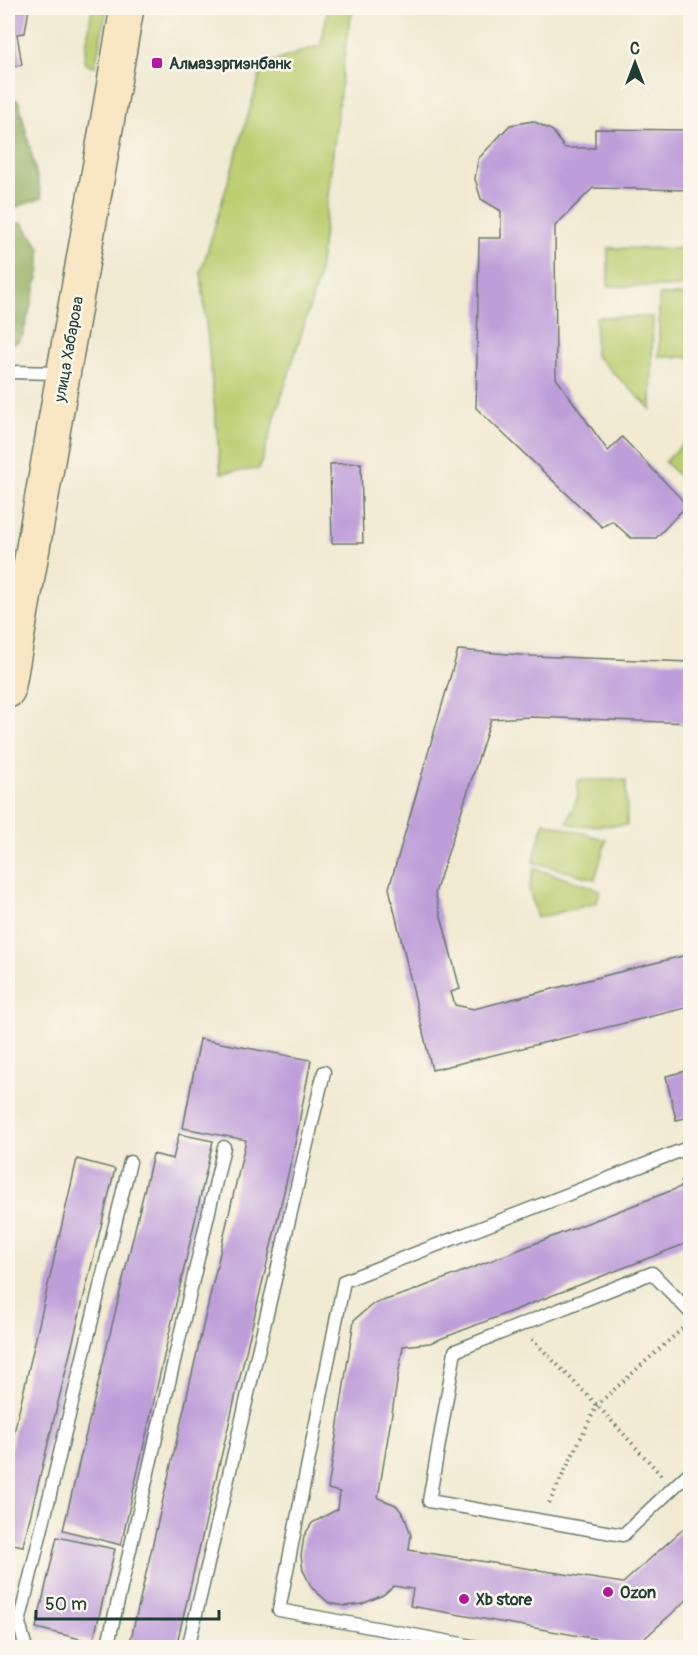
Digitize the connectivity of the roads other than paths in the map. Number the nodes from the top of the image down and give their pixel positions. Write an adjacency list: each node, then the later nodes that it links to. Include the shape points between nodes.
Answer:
1 (128, 8): 3 (main road, улица Хабарова)
2 (8, 372): 3 (lane)
3 (63, 373): 4 (main road, улица Хабарова)
4 (8, 691)
5 (324, 1072): 13 (lane)
6 (224, 1147): 12 (lane)
7 (690, 1147): 14 (lane, via 344,1281 279,1610)
8 (130, 1162): 11 (lane, via 19,1623)
9 (690, 1312): 10 (lane, via 652,1273 455,1351 429,1500 624,1535)
10 (690, 1472)
11 (26, 1647)
12 (107, 1647)
13 (188, 1647)
14 (483, 1647)

